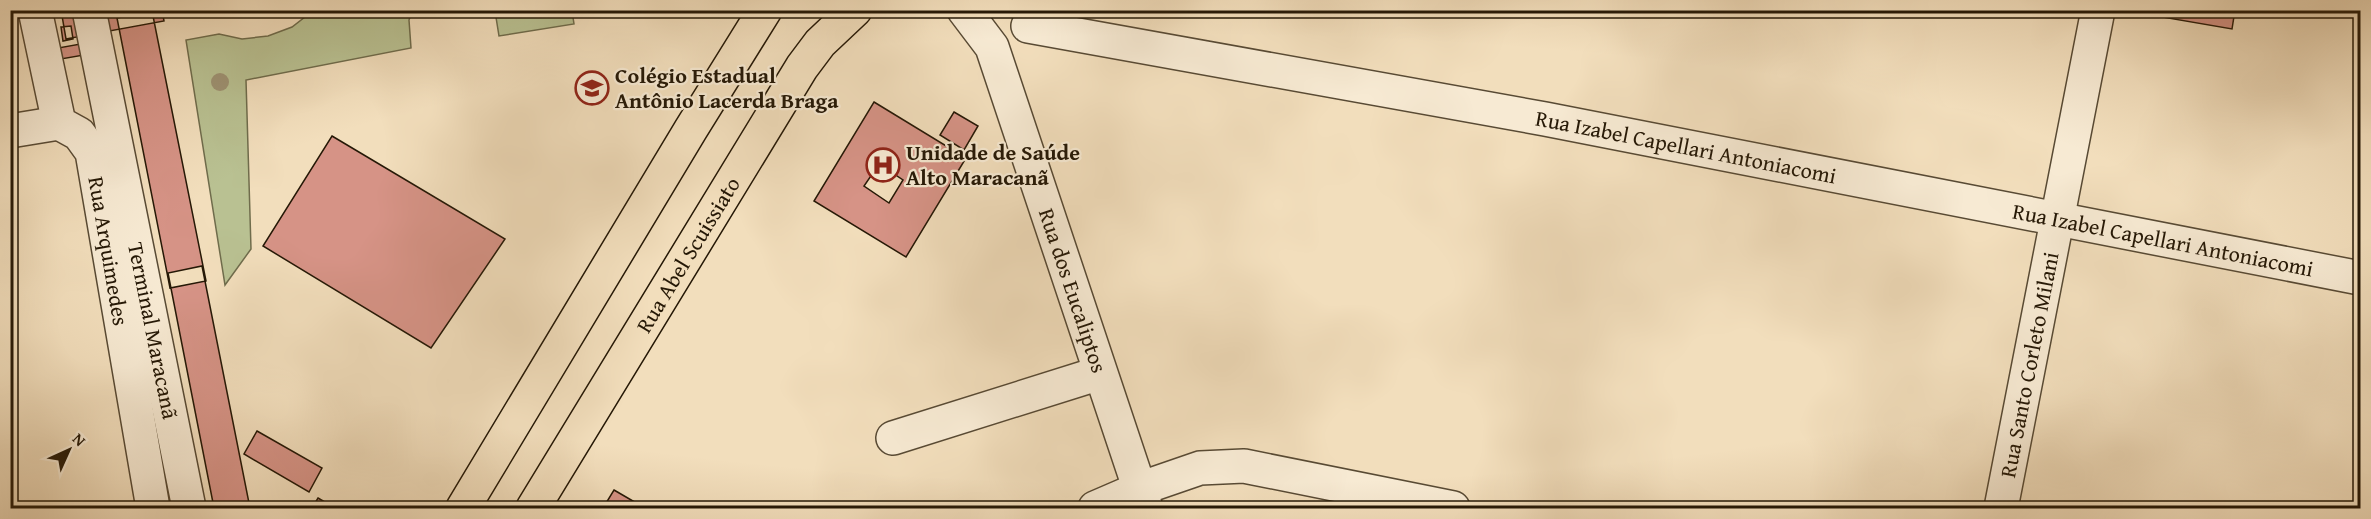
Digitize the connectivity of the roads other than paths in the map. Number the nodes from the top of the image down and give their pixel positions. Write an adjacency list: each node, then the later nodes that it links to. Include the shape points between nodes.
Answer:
1 (35, 10): 9 (street)
2 (89, 10): 17 (street, Terminal Maracanã)
3 (765, 10): 18 (main road)
4 (855, 10): 19 (main road, Rua Abel Scuissiato, via 820,43 802,67)
5 (964, 10): 8 (street, Rua dos Eucaliptos)
6 (2098, 10): 11 (street, Rua Santo Corleto Milani)
7 (1024, 18): 8 (street); 11 (street, Rua Izabel Capellari Antoniacomi)
8 (992, 47): 13 (street, Rua dos Eucaliptos)
9 (59, 123): 10 (street); 16 (street, Rua Arquimedes, via 79,134 92,152)
10 (10, 131)
11 (2059, 218): 12 (street, Rua Izabel Capellari Antoniacomi); 22 (street, Rua Santo Corleto Milani)
12 (2361, 278)
13 (1100, 373): 14 (street); 15 (street, Rua dos Eucaliptos)
14 (893, 438)
15 (1142, 499): 20 (street); 21 (street, via 1200,468 1244,466)
16 (153, 508)
17 (189, 508)
18 (463, 508)
19 (533, 508)
20 (1095, 508)
21 (1453, 508)
22 (2001, 508)

